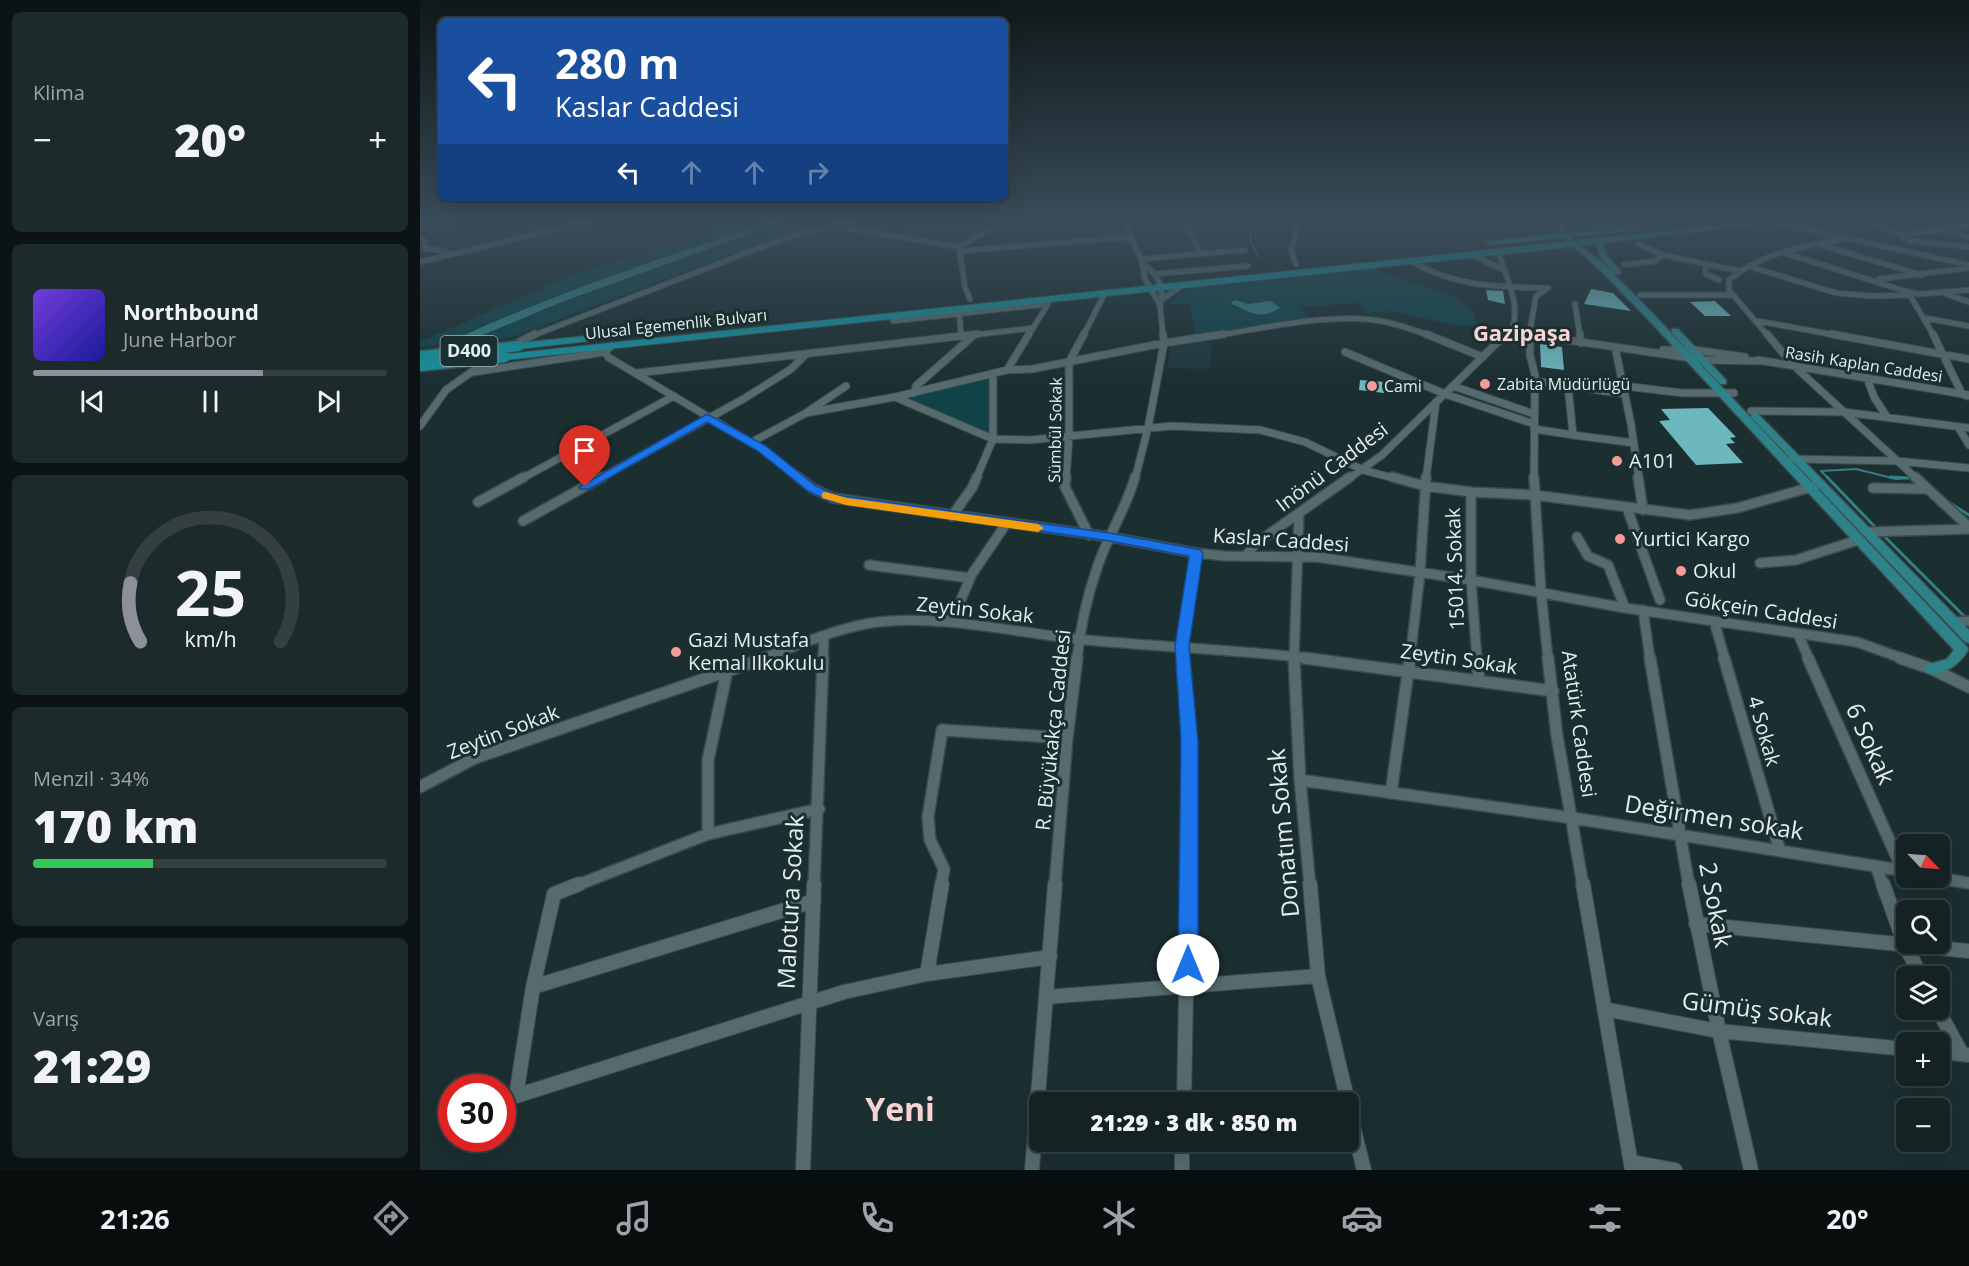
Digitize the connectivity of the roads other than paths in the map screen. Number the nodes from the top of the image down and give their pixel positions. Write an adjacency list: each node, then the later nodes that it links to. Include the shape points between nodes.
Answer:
1 (687, 276): 63 (street, via 533,335)
2 (964, 276): 31 (street)
3 (1145, 276): 21 (street)
4 (1155, 276): 5 (street); 6 (highway, Ulusal Egemenlik Bulvarı / D400); 21 (highway, Ulusal Egemenlik Bulvarı / D400); 24 (street, R. Büyükakça Caddesi)
5 (1159, 276)
6 (1160, 276)
7 (1272, 276): 22 (highway, Ulusal Egemenlik Bulvarı / D400)
8 (1442, 276): 23 (street, via 1469,285)
9 (1505, 276): 23 (street)
10 (1611, 276): 51 (main road)
11 (1621, 276): 29 (main road)
12 (1709, 276): 17 (street)
13 (1735, 276): 30 (street, via 1728,284)
14 (1779, 276): 27 (street, via 1836,293)
15 (1859, 276): 18 (street)
16 (1916, 276): 18 (street)
17 (1719, 280)
18 (1874, 280): 27 (street)
19 (1134, 281): 21 (highway, Ulusal Egemenlik Bulvarı / D400)
20 (1110, 283): 31 (highway, Ulusal Egemenlik Bulvarı / D400)
21 (1147, 284): 24 (highway, Ulusal Egemenlik Bulvarı / D400); 26 (highway, Ulusal Egemenlik Bulvarı / D400); 32 (street, R. Büyükakça Caddesi)
22 (1183, 285): 24 (highway, Ulusal Egemenlik Bulvarı / D400); 32 (street)
23 (1511, 286): 40 (street, via 1517,312); 44 (street, Atatürk Caddesi, via 1548,288 1536,296)
24 (1162, 287): 32 (street, R. Büyükakça Caddesi)
25 (1969, 290): 28 (street)
26 (1105, 293): 35 (highway, Ulusal Egemenlik Bulvarı / D400); 59 (street, Sümbül Sokak)
27 (1908, 293): 28 (street); 36 (street)
28 (1943, 293): 33 (street)
29 (1640, 295): 30 (street); 51 (main road)
30 (1732, 295): 38 (street)
31 (970, 299): 53 (highway, Ulusal Egemenlik Bulvarı / D400, bridge)
32 (1162, 302): 45 (street, R. Büyükakça Caddesi)
33 (1969, 302)
34 (1575, 304): 46 (street)
35 (960, 312): 37 (street); 41 (street, via 1048,304); 43 (street); 48 (highway, Ulusal Egemenlik Bulvarı / D400)
36 (1925, 318): 39 (street); 54 (street)
37 (893, 321)
38 (1758, 321): 54 (street); 60 (street)
39 (1969, 326)
40 (1513, 327): 44 (street); 55 (street, Inönü Caddesi)
41 (1033, 328): 42 (street); 62 (street)
42 (974, 335): 43 (street); 72 (street, via 916,386)
43 (960, 336): 52 (street)
44 (1528, 336): 46 (street, Rasih Kaplan Caddesi); 67 (street, Atatürk Caddesi)
45 (1164, 343): 55 (street, via 1308,322 1361,319 1432,336); 59 (street); 87 (street, R. Büyükakça Caddesi)
46 (1581, 343): 47 (street, Rasih Kaplan Caddesi)
47 (1615, 347): 50 (street, Rasih Kaplan Caddesi); 71 (street)
48 (608, 349): 61 (highway, Ulusal Egemenlik Bulvarı / D400, bridge); 63 (street); 64 (street, Kaslar Caddesi, via 608,357)
49 (1345, 352): 74 (street)
50 (1652, 352): 51 (street, Rasih Kaplan Caddesi); 51 (street, Rasih Kaplan Caddesi)
51 (1689, 352): 57 (main road); 58 (street, Rasih Kaplan Caddesi); 73 (main road)
52 (806, 354): 64 (street); 84 (street, via 778,378)
53 (420, 356)
54 (1945, 356): 56 (street); 76 (street)
55 (1483, 357): 69 (street, Inönü Caddesi)
56 (1969, 359)
57 (1704, 360): 58 (street, Rasih Kaplan Caddesi); 73 (main road)
58 (1762, 361): 60 (street, Rasih Kaplan Caddesi)
59 (1069, 362): 62 (street); 91 (street, Sümbül Sokak)
60 (1793, 365): 66 (street, Rasih Kaplan Caddesi); 80 (street)
61 (420, 366)
62 (1006, 370): 65 (street)
63 (469, 373): 85 (street, via 446,390)
64 (637, 373): 75 (street, Kaslar Caddesi)
65 (993, 375): 72 (street); 92 (street)
66 (1867, 378): 76 (street, Rasih Kaplan Caddesi); 83 (street)
67 (1535, 381): 70 (street); 82 (street, Atatürk Caddesi)
68 (846, 386): 81 (street)
69 (1453, 386): 74 (street, Inönü Caddesi); 82 (street)
70 (1568, 386): 71 (street); 90 (street)
71 (1624, 390): 73 (street); 94 (street)
72 (914, 393): 77 (street)
73 (1729, 393): 79 (main road); 96 (main road)
74 (1445, 394): 78 (street, Inönü Caddesi); 86 (street)
75 (674, 396): 84 (street, Kaslar Caddesi); 108 (street)
76 (1967, 396)
77 (895, 397): 81 (street); 92 (street)
78 (1437, 402): 100 (street, Inönü Caddesi); 101 (street)
79 (1751, 411): 80 (street); 97 (main road)
80 (1844, 412): 83 (street); 98 (street)
81 (806, 413): 93 (street)
82 (1534, 414): 86 (street, Atatürk Caddesi)
83 (1887, 417): 88 (street)
84 (707, 418): 93 (street, Kaslar Caddesi); 113 (street)
85 (420, 426)
86 (1534, 426): 90 (street); 107 (street, Atatürk Caddesi)
87 (1149, 427): 91 (street); 100 (street, via 1241,428 1276,433 1305,442); 118 (street, R. Büyükakça Caddesi, via 1130,496)
88 (1958, 427): 89 (street); 95 (street)
89 (1969, 428)
90 (1572, 435): 94 (street)
91 (1069, 436): 92 (street); 116 (street, Sümbül Sokak, via 1065,487)
92 (993, 439): 112 (street, via 972,488)
93 (752, 442): 112 (street, Kaslar Caddesi, via 812,488 833,498)
94 (1634, 443): 110 (street)
95 (1969, 445)
96 (1785, 459): 97 (street); 102 (main road)
97 (1798, 460): 98 (street); 103 (main road)
98 (1897, 461): 99 (street); 105 (street)
99 (1969, 468)
100 (1363, 470): 101 (street); 111 (street, Inönü Caddesi)
101 (1425, 486): 106 (street); 125 (street)
102 (1810, 486): 103 (street); 110 (street, via 1737,508 1690,515); 117 (main road)
103 (1824, 486): 117 (main road)
104 (1873, 488): 105 (street)
105 (1928, 489): 115 (street)
106 (1471, 492): 107 (street); 127 (street, 15014. Sokak)
107 (1534, 495): 109 (street); 128 (street, Atatürk Caddesi)
108 (478, 502)
109 (1627, 508): 110 (street); 129 (street)
110 (1643, 510)
111 (1299, 513): 121 (street, Inönü Caddesi, via 1255,544); 122 (street, Donatım Sokak)
112 (952, 516): 114 (street, Kaslar Caddesi)
113 (523, 521)
114 (1006, 524): 116 (street, Kaslar Caddesi); 126 (street)
115 (1968, 525): 117 (street)
116 (1089, 535): 118 (street, Kaslar Caddesi)
117 (1866, 535): 123 (street, via 1796,560); 133 (main road); 140 (main road)
118 (1110, 537): 120 (street, Kaslar Caddesi); 138 (street, R. Büyükakça Caddesi, via 1097,567)
119 (1577, 537): 130 (street, via 1592,560 1608,565)
120 (1196, 553): 121 (street, Kaslar Caddesi); 139 (street)
121 (1246, 556): 122 (street, Kaslar Caddesi)
122 (1296, 556): 125 (street, Kaslar Caddesi); 141 (street, Donatım Sokak)
123 (1760, 563)
124 (869, 565): 126 (street)
125 (1420, 573): 127 (street, Kaslar Caddesi); 143 (street)
126 (970, 578): 134 (street, via 960,602)
127 (1471, 580): 128 (street, Kaslar Caddesi); 145 (street, 15014. Sokak)
128 (1541, 592): 130 (street, Gökçein Caddesi); 147 (street, Atatürk Caddesi)
129 (1660, 600)
130 (1625, 608): 131 (street, Gökçein Caddesi)
131 (1643, 610): 132 (street, Gökçein Caddesi); 155 (street, 2 Sokak)
132 (1714, 621): 135 (street, Gökçein Caddesi); 156 (street, 4 Sokak)
133 (1962, 621): 137 (main road)
134 (938, 622): 136 (street, Zeytin Sokak, via 880,622); 138 (street, Zeytin Sokak)
135 (1798, 634): 142 (street, Gökçein Caddesi, via 1857,642); 157 (street, 6 Sokak)
136 (824, 637): 144 (street, Zeytin Sokak); 152 (street, Malotura Sokak)
137 (1969, 638)
138 (1079, 639): 139 (street, Zeytin Sokak); 148 (street, R. Büyükakça Caddesi)
139 (1182, 646): 141 (street, Zeytin Sokak); 172 (street, via 1189,741)
140 (1966, 654): 142 (main road)
141 (1294, 656): 143 (street, Zeytin Sokak); 149 (street, Donatım Sokak)
142 (1932, 669): 146 (street, Gökçein Caddesi)
143 (1409, 670): 145 (street, Zeytin Sokak); 151 (street)
144 (727, 671): 150 (street, Zeytin Sokak, via 475,758); 154 (street, via 708,760)
145 (1479, 681): 147 (street, Zeytin Sokak)
146 (1969, 687)
147 (1553, 691): 153 (street, Atatürk Caddesi, via 1557,736)
148 (1067, 738): 168 (street, R. Büyükakça Caddesi); 169 (street, via 942,730 927,821 929,839 944,869)
149 (1300, 780): 151 (street, Değirmen sokak); 170 (street, Donatım Sokak)
150 (420, 787)
151 (1391, 793): 153 (street, Değirmen sokak)
152 (819, 809): 154 (street); 162 (street, Malotura Sokak)
153 (1573, 818): 155 (street, Değirmen sokak); 175 (street, Atatürk Caddesi)
154 (708, 834): 171 (street, via 554,894)
155 (1678, 834): 156 (street, Değirmen sokak); 164 (street, 2 Sokak)
156 (1780, 851): 158 (street, Değirmen sokak)
157 (1896, 851)
158 (1876, 866): 159 (street, Değirmen sokak); 163 (street)
159 (1896, 869)
160 (1950, 880): 161 (street)
161 (1969, 884)
162 (814, 901): 171 (street); 174 (street, Malotura Sokak)
163 (1896, 920)
164 (1696, 924): 165 (street); 177 (street, 2 Sokak)
165 (1896, 944)
166 (1950, 949): 167 (street)
167 (1969, 951)
168 (1050, 957): 169 (street); 173 (street, R. Büyükakça Caddesi)
169 (927, 974): 174 (street)
170 (1318, 976): 172 (street); 182 (street, Donatım Sokak)
171 (533, 987): 174 (street, via 516,1096)
172 (1188, 987): 173 (street); 181 (street)
173 (1046, 997): 187 (street, R. Büyükakça Caddesi)
174 (808, 1003): 186 (street, Malotura Sokak)
175 (1604, 1009): 177 (street, Gümüş sokak); 185 (street, Atatürk Caddesi)
176 (1944, 1020): 180 (street)
177 (1718, 1031): 178 (street, Gümüş sokak); 191 (street, 2 Sokak)
178 (1896, 1048)
179 (1950, 1053): 180 (street)
180 (1965, 1054)
181 (1184, 1092)
182 (1345, 1092)
183 (1359, 1149): 189 (street, Donatım Sokak)
184 (1182, 1152): 188 (street)
185 (1631, 1166): 190 (street)
186 (803, 1170)
187 (1032, 1170)
188 (1182, 1170)
189 (1364, 1170)
190 (1675, 1170)
191 (1751, 1170)

